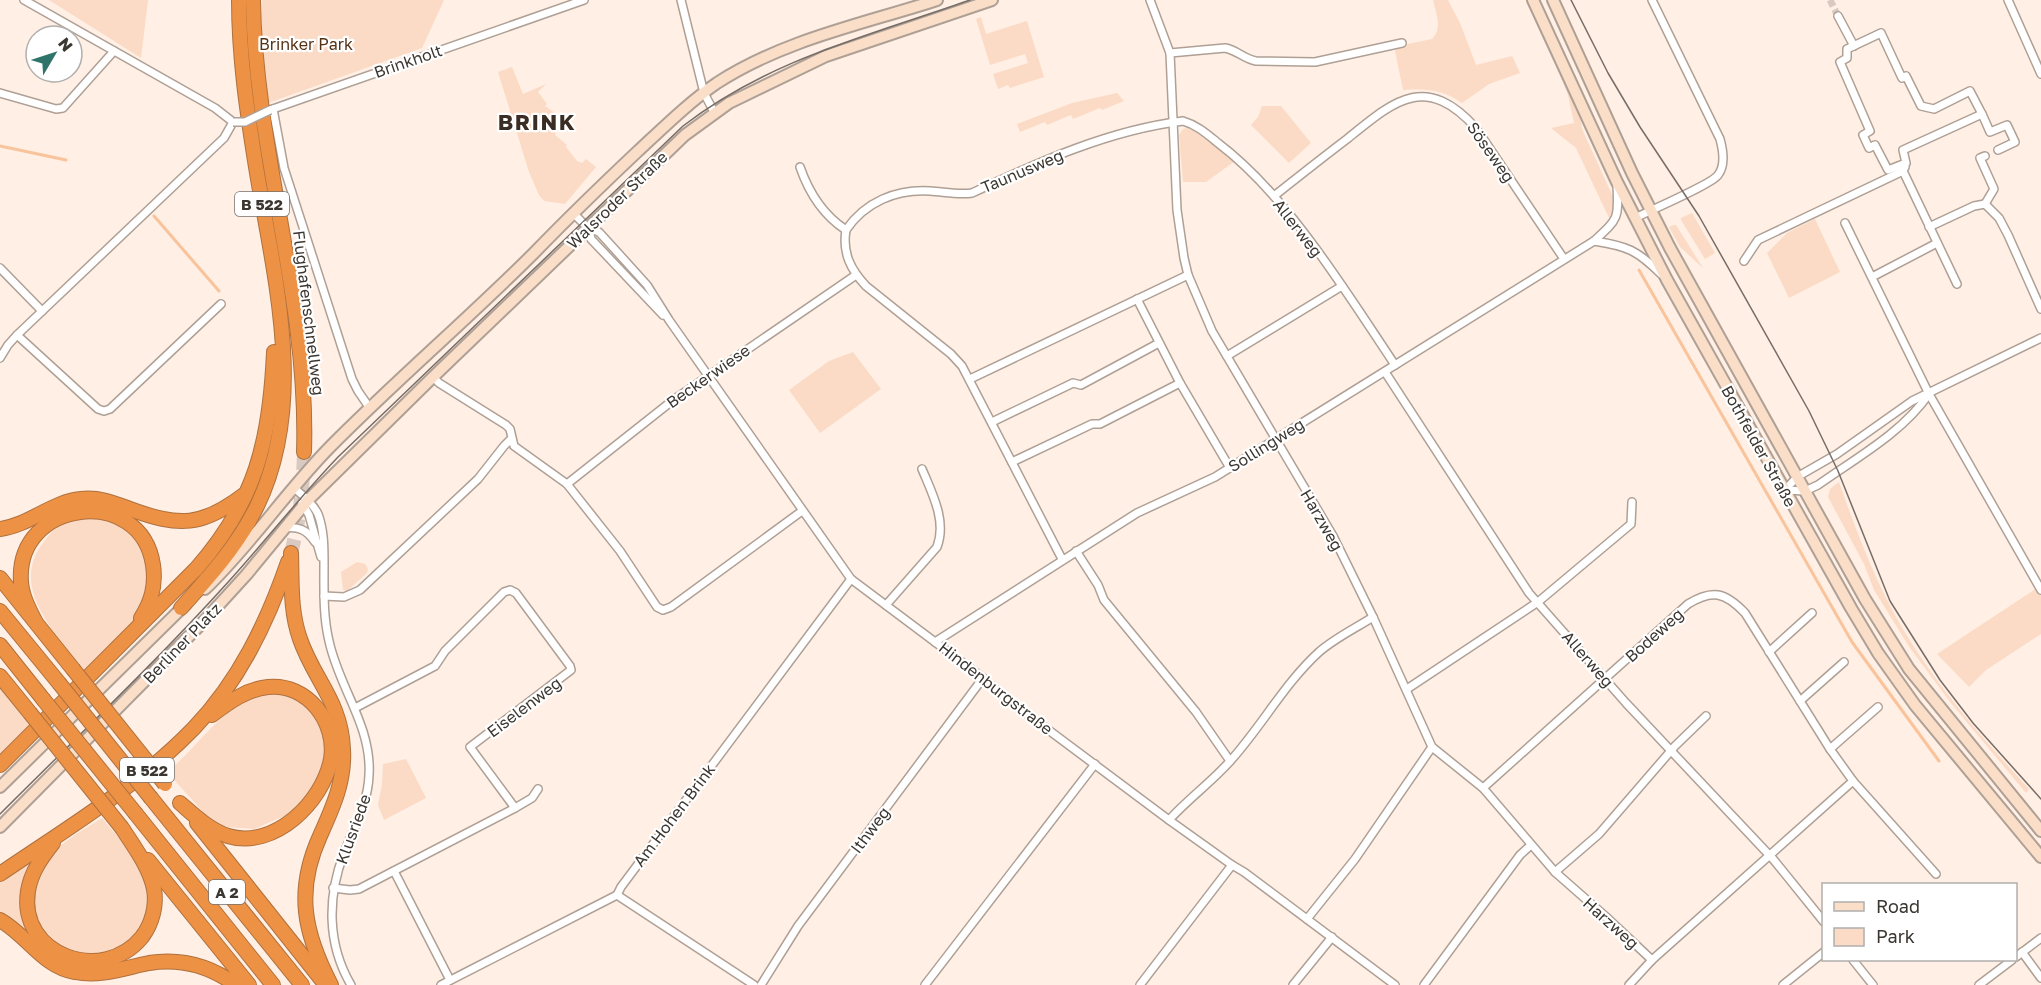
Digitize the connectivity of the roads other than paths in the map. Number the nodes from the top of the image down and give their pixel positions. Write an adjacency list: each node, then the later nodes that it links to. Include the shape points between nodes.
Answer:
1 (24, 0): 16 (street)
2 (239, 0): 56 (highway, Flughafenschnellweg / B 522, via 243,78)
3 (253, 0): 75 (highway, Flughafenschnellweg / B 522, via 260,104 298,326 304,382)
4 (584, 0): 21 (street, Brinkholt)
5 (681, 0): 20 (street)
6 (937, 0): 20 (main road, Walsroder Straße, via 774,54)
7 (992, 0): 22 (main road, Walsroder Straße, via 826,56)
8 (1150, 0): 17 (street, Harzweg)
9 (1533, 0): 31 (main road, Bothfelder Straße)
10 (1553, 0): 34 (main road, Bothfelder Straße)
11 (1652, 0): 34 (street, via 1720,139 1723,160 1712,181)
12 (2008, 0): 18 (street)
13 (1838, 16): 15 (street)
14 (1402, 43): 17 (street, via 1315,62 1256,62 1225,48)
15 (1854, 46): 23 (street, via 1881,33 1902,78 1906,76 1921,106 1934,109 1970,91); 28 (street, via 1847,49 1847,58 1840,62 1870,131 1863,135 1869,148 1875,145 1888,170)
16 (114, 51): 19 (street, via 63,108); 24 (street)
17 (1170, 53): 25 (street, Harzweg)
18 (2041, 74)
19 (0, 93)
20 (704, 93): 22 (street); 35 (main road, Walsroder Straße)
21 (271, 109): 24 (street, Brinkholt, bridge, via 245,122); 69 (street, via 287,178 352,379)
22 (714, 112): 39 (main road, Walsroder Straße, via 677,141)
23 (1982, 114): 26 (street, via 1990,132 2007,124 2015,142); 28 (street, via 1903,150)
24 (233, 122): 55 (street, via 224,138)
25 (1173, 122): 32 (street, Allerweg, via 1193,124 1235,156); 40 (street, Taunusweg, via 1096,141 972,193 900,193 856,216); 47 (street, Harzweg, via 1177,210)
26 (1998, 150)
27 (1985, 156): 33 (street, via 1980,158 1994,189)
28 (1906, 163): 30 (street)
29 (800, 167): 40 (street, via 819,206)
30 (1903, 171): 38 (street); 44 (street, via 1758,240)
31 (1616, 180): 36 (main road, Bothfelder Straße); 41 (street, Sollingweg, via 1618,211 1611,225)
32 (1274, 196): 43 (street, Söseweg, via 1385,108 1408,98 1433,98 1450,105 1476,128); 51 (street, Allerweg)
33 (1985, 204): 38 (street); 54 (street, via 1999,218)
34 (1650, 210): 36 (street); 79 (main road, Bothfelder Straße)
35 (573, 213): 39 (street, Hindenburgstraße); 69 (main road, Walsroder Straße, via 497,290)
36 (1635, 218): 49 (main road, Bothfelder Straße)
37 (1845, 223): 48 (street)
38 (1929, 227): 42 (street)
39 (589, 229): 64 (street, Hindenburgstraße, via 599,232 654,294); 65 (main road, Walsroder Straße)
40 (846, 230): 46 (street, via 846,255)
41 (1594, 241): 43 (street, Sollingweg); 49 (street, via 1636,251)
42 (1937, 243): 48 (street); 50 (street)
43 (1564, 259): 62 (street, Sollingweg)
44 (1744, 261)
45 (0, 268): 55 (street)
46 (856, 275): 64 (street, Beckerwiese); 66 (street, via 951,354)
47 (1188, 275): 52 (street); 60 (street, Harzweg)
48 (1872, 277): 68 (street)
49 (1667, 280): 82 (main road, Bothfelder Straße)
50 (1957, 284)
51 (1342, 286): 60 (street); 62 (street, Allerweg)
52 (1137, 298): 59 (street); 66 (street)
53 (221, 304): 57 (street, via 104,411)
54 (2041, 309)
55 (42, 311): 57 (street)
56 (281, 330): 83 (highway, via 275,348 270,417); 101 (highway, B 522, via 282,411 267,483 232,548)
57 (17, 335): 61 (street)
58 (2041, 338): 68 (street)
59 (1159, 343): 67 (street); 70 (street, via 1081,386 1073,383)
60 (1227, 356): 72 (street, Harzweg)
61 (0, 358)
62 (1395, 365): 63 (street, Sollingweg)
63 (1385, 372): 72 (street, Sollingweg); 99 (street, Allerweg, via 1519,579)
64 (708, 376): 80 (street, Beckerwiese, via 642,422); 87 (street, Hindenburgstraße)
65 (433, 377): 71 (street, via 506,424); 86 (main road, Walsroder Straße)
66 (970, 379): 70 (street)
67 (1180, 383): 76 (street, via 1100,424 1092,424); 77 (street)
68 (1929, 394): 73 (street, via 1912,401); 74 (street, via 1908,419); 97 (street)
69 (369, 407): 81 (main road, Walsroder Straße)
70 (992, 422): 76 (street)
71 (511, 439): 80 (street, via 514,446); 98 (street, via 478,478 360,590 344,597)
72 (1276, 440): 77 (street, Sollingweg); 104 (street, Harzweg, via 1333,536)
73 (1853, 443): 74 (street); 79 (street)
74 (1869, 449): 84 (street)
75 (304, 452)
76 (1012, 462): 93 (street)
77 (1230, 468): 91 (street, Sollingweg, via 1137,513)
78 (922, 469): 100 (street, via 938,509 940,540)
79 (1797, 477): 82 (street); 84 (main road, Bothfelder Straße)
80 (567, 484): 87 (street, via 663,610)
81 (294, 488): 86 (street, Klusriede); 92 (main road, Walsroder Straße)
82 (1785, 490): 84 (street); 141 (main road, Bothfelder Straße, via 1896,680)
83 (249, 491): 88 (highway, via 226,509 195,520 173,522 110,501 81,499); 106 (highway, via 210,553)
84 (1805, 491): 138 (main road, Bothfelder Straße, via 1892,645)
85 (1632, 502): 99 (street, via 1632,524)
86 (306, 503): 89 (main road, Walsroder Straße); 90 (street, Klusriede); 94 (street, Klusriede, via 318,514)
87 (802, 511): 96 (street, Hindenburgstraße)
88 (0, 528)
89 (284, 528): 90 (street, via 306,531); 135 (main road, Berliner Platz, via 206,619)
90 (318, 546): 94 (street, Klusriede)
91 (1076, 551): 93 (street, Sollingweg); 125 (street, via 1104,600 1196,712)
92 (239, 553): 101 (main road, Berliner Platz, via 211,584)
93 (1062, 560): 107 (street, Sollingweg)
94 (324, 568): 98 (street, Klusriede)
95 (0, 578): 105 (highway)
96 (851, 579): 100 (street, Hindenburgstraße); 148 (street, Am Hohen Brink)
97 (2041, 590)
98 (324, 596): 117 (street, Klusriede, via 334,661)
99 (1538, 602): 113 (street, Allerweg); 114 (street)
100 (886, 605): 107 (street, Hindenburgstraße)
101 (181, 608): 129 (main road, Berliner Platz)
102 (0, 611): 167 (highway, A 2, bridge)
103 (1812, 613): 109 (street)
104 (1373, 617): 114 (street, Harzweg); 125 (street, via 1305,665)
105 (35, 621): 106 (highway, via 21,584 23,561 32,540 59,517 96,511 121,519 132,528 148,547 152,560 152,595); 132 (highway, bridge)
106 (132, 632): 120 (highway)
107 (936, 642): 112 (street, Hindenburgstraße)
108 (0, 645): 166 (highway, A 2, bridge)
109 (1769, 652): 113 (street, Bodeweg, via 1736,604 1713,593 1688,604); 115 (street, Bodeweg)
110 (1844, 662): 115 (street)
111 (0, 676): 136 (highway, bridge)
112 (983, 678): 126 (street, Hindenburgstraße); 173 (street, Ithweg, via 798,926)
113 (1606, 680): 123 (street, Allerweg); 130 (street, Bodeweg)
114 (1407, 689): 121 (street, Harzweg)
115 (1800, 701): 122 (street, Bodeweg)
116 (1878, 707): 122 (street)
117 (355, 708): 133 (street, Eiselenweg, via 435,666 504,592 516,593 571,670 470,747); 147 (street, Klusriede, via 368,752 368,787)
118 (1706, 716): 123 (street)
119 (195, 726): 132 (highway, via 228,702 256,689 285,688 321,712 331,735 331,760 320,787 301,812 259,837 244,839 220,833); 137 (highway, B 522, via 156,763); 169 (highway, B 522, via 227,687 254,644 278,593 291,553 296,626 338,714 343,747 338,795 312,856 305,888 311,941)
120 (20, 744): 124 (highway); 127 (highway)
121 (1432, 747): 130 (street, Harzweg); 149 (street, via 1355,859)
122 (1830, 749): 128 (street, Bodeweg)
123 (1671, 751): 140 (street, Allerweg); 144 (street, via 1599,834)
124 (0, 758)
125 (1230, 761): 134 (street)
126 (1095, 764): 134 (street, Hindenburgstraße); 174 (street)
127 (0, 765)
128 (1853, 781): 140 (street); 146 (street, Bodeweg)
129 (0, 787)
130 (1483, 788): 139 (street, Harzweg)
131 (538, 789): 133 (street, via 532,798)
132 (180, 803): 168 (highway)
133 (515, 808): 143 (street)
134 (1169, 820): 142 (street, Hindenburgstraße)
135 (0, 826)
136 (122, 828): 137 (highway, via 148,871 154,907 149,925 138,941 128,951 101,962 60,955 36,932 31,919 28,891 32,877); 165 (highway)
137 (62, 831): 145 (highway, B 522)
138 (2041, 831)
139 (1531, 845): 144 (street, Harzweg); 178 (street)
140 (1770, 856): 151 (street, Allerweg); 159 (street)
141 (2040, 857)
142 (1232, 865): 149 (street, Hindenburgstraße); 175 (street)
143 (394, 871): 147 (street, via 359,889); 163 (street)
144 (1555, 872): 159 (street, Harzweg)
145 (0, 874)
146 (1936, 874)
147 (333, 888): 170 (street, Klusriede, via 333,936)
148 (617, 895): 163 (street, Am Hohen Brink); 172 (street)
149 (1307, 919): 153 (street, Hindenburgstraße)
150 (0, 920): 164 (highway, via 44,957 73,972 102,974 148,963 182,962 211,969)
151 (1822, 920)
152 (2041, 933): 155 (street)
153 (1332, 937): 176 (street); 177 (street, Hindenburgstraße)
154 (2041, 938): 155 (street)
155 (2032, 945): 157 (street)
156 (1822, 954): 180 (street)
157 (2017, 955)
158 (2017, 957): 162 (street)
159 (1652, 960): 179 (street)
160 (1854, 961): 181 (street)
161 (2009, 961): 182 (street)
162 (2041, 978)
163 (450, 980): 171 (street, Am Hohen Brink)
164 (236, 985)
165 (249, 985)
166 (273, 985)
167 (302, 985)
168 (326, 985)
169 (331, 985)
170 (351, 985)
171 (441, 985)
172 (754, 985)
173 (761, 985)
174 (925, 985)
175 (1140, 985)
176 (1293, 985)
177 (1395, 985)
178 (1424, 985)
179 (1629, 985)
180 (1783, 985)
181 (1873, 985)
182 (1978, 985)

